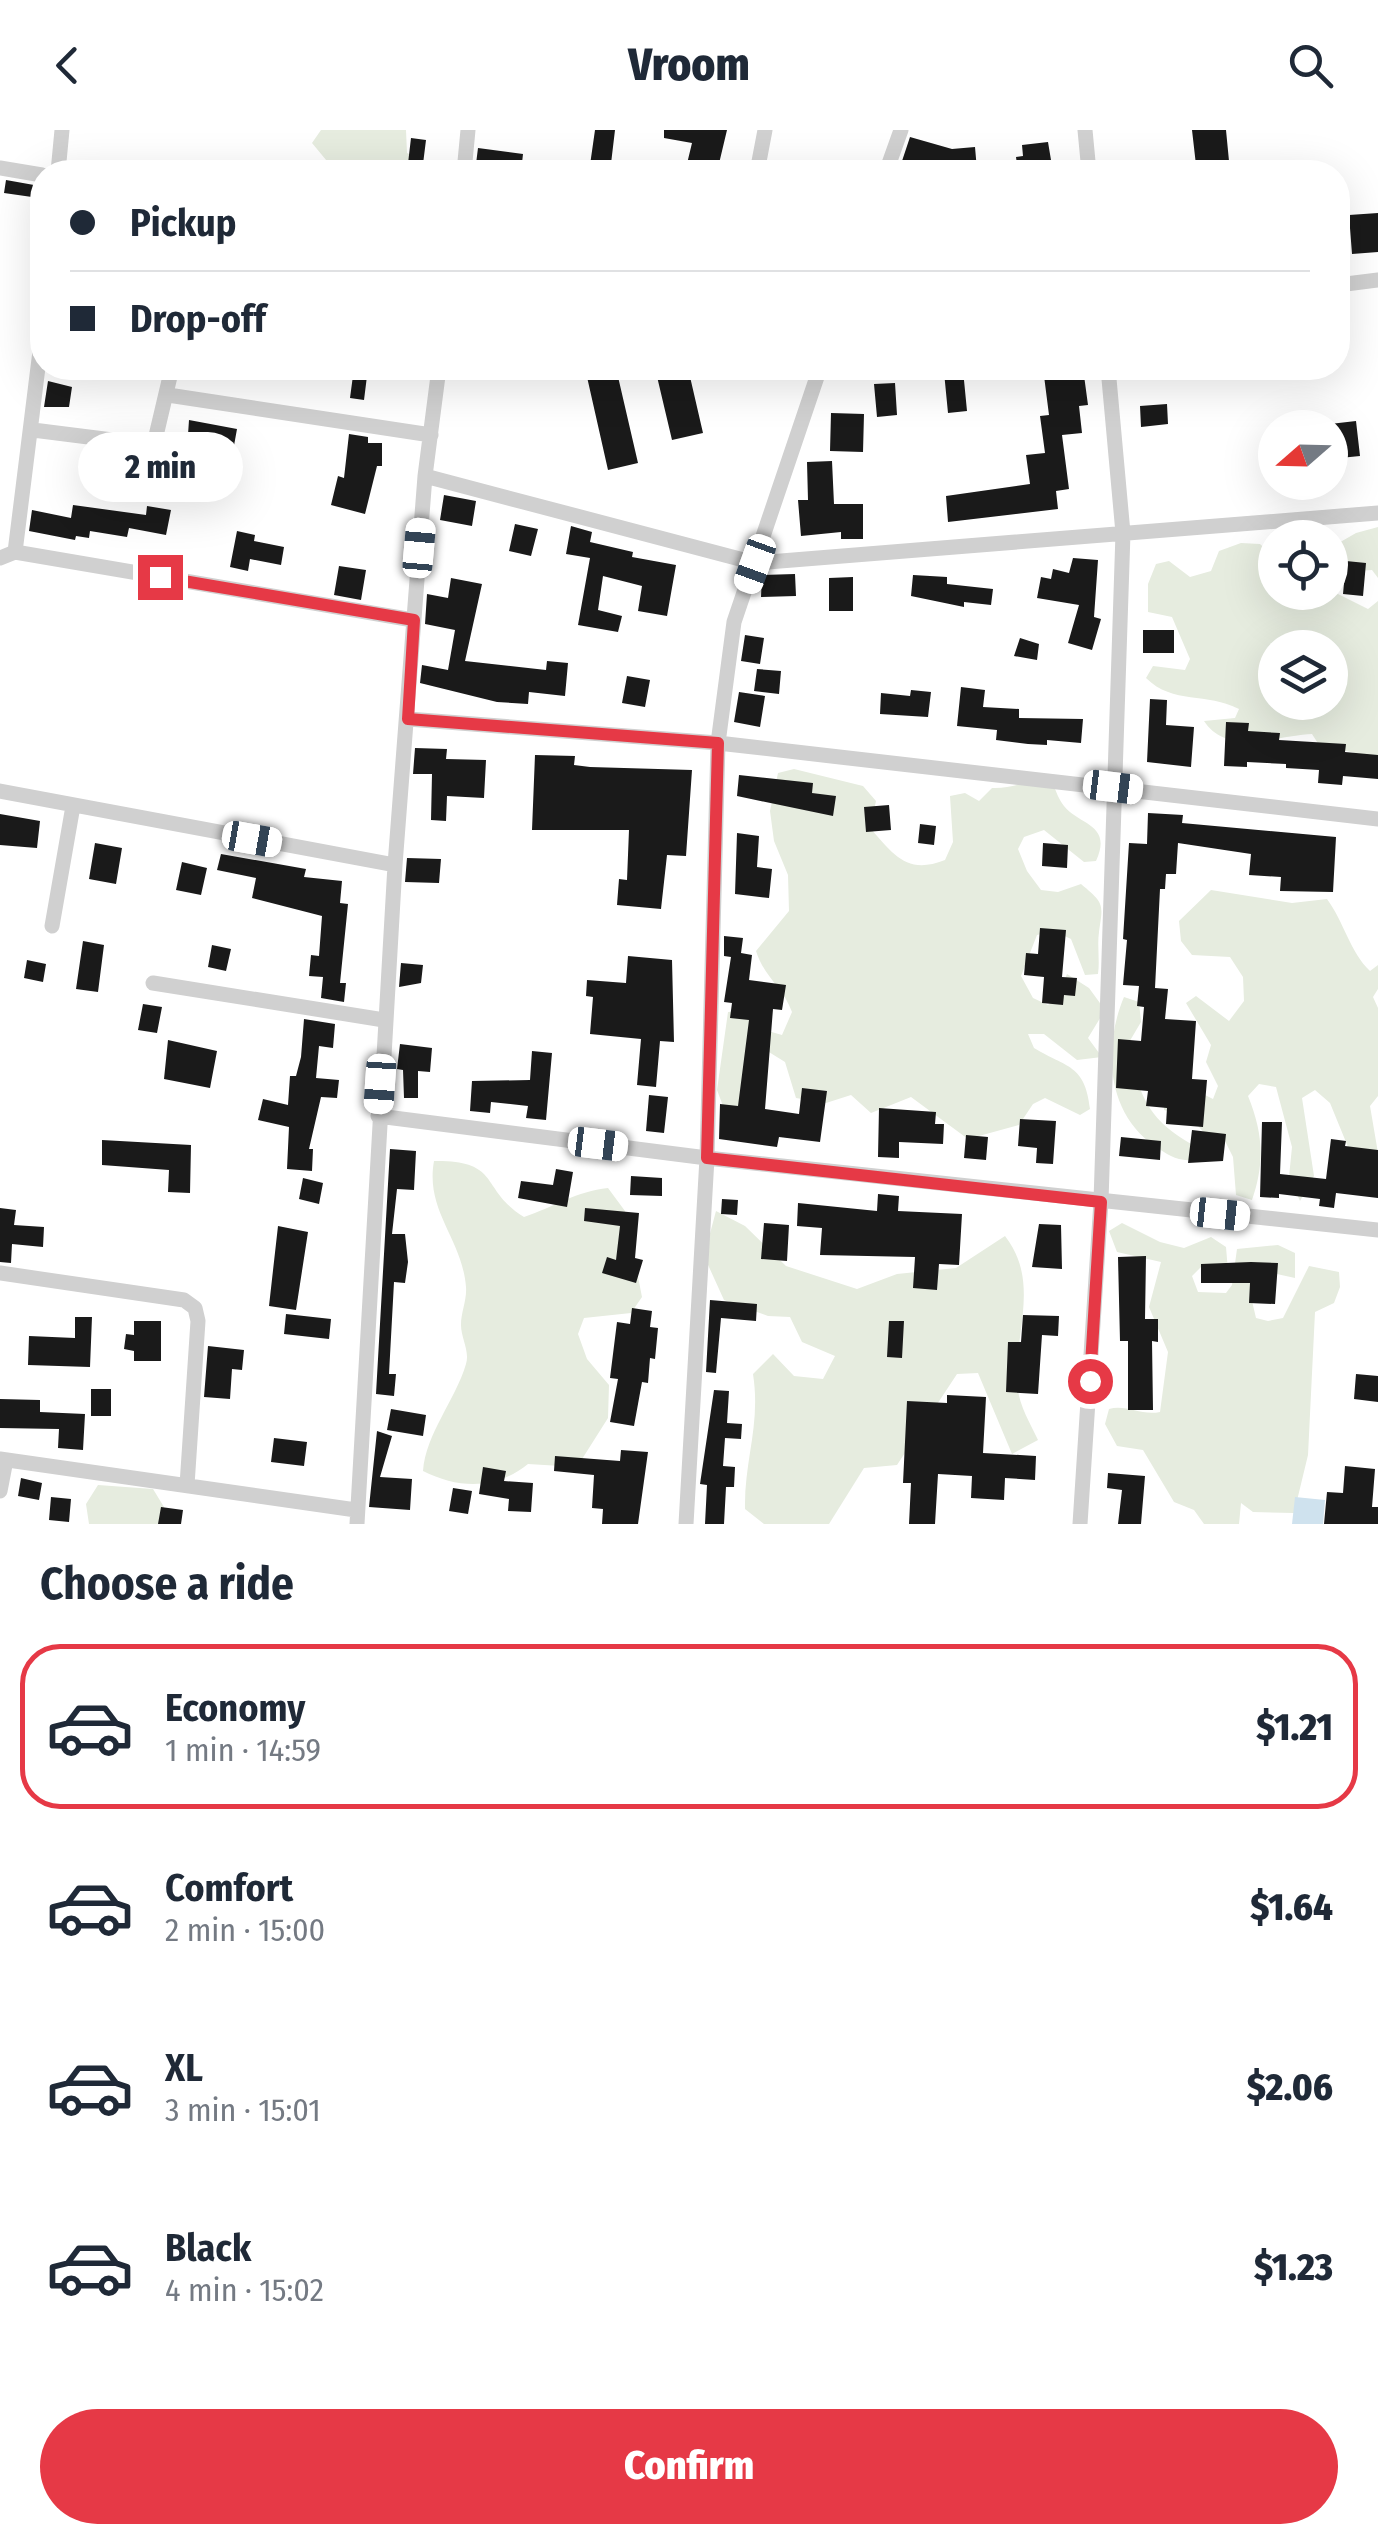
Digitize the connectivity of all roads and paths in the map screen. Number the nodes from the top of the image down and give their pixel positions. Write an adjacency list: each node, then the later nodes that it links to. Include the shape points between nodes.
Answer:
1 (62, 130): 6 (street)
2 (468, 130): 7 (street)
3 (765, 130): 8 (street)
4 (901, 130): 9 (street)
5 (1084, 130): 10 (street)
6 (59, 160)
7 (465, 160)
8 (760, 160)
9 (890, 160)
10 (1088, 160)
11 (0, 168): 12 (street)
12 (30, 172)
13 (1378, 280): 14 (street)
14 (1350, 284)
15 (38, 380): 21 (street)
16 (170, 380): 20 (street)
17 (438, 380): 22 (street)
18 (816, 380): 27 (street)
19 (1109, 380): 25 (street)
20 (168, 395): 21 (street, via 160,433 144,444); 22 (street)
21 (33, 430): 26 (street)
22 (431, 435): 23 (street)
23 (425, 476): 27 (street); 28 (street)
24 (1378, 514): 25 (street)
25 (1123, 533): 27 (street); 31 (street)
26 (8, 555): 28 (street)
27 (755, 564): 30 (street, via 734,622)
28 (414, 620): 29 (street)
29 (408, 719): 30 (street); 35 (street)
30 (718, 743): 31 (street); 40 (street)
31 (1113, 787): 34 (street); 41 (street)
32 (0, 791): 33 (street)
33 (72, 806): 35 (street); 36 (street)
34 (1378, 819)
35 (395, 865): 38 (street)
36 (52, 926)
37 (153, 983): 38 (street)
38 (384, 1020): 39 (street)
39 (378, 1116): 40 (street); 47 (street)
40 (707, 1158): 41 (street); 48 (street)
41 (1101, 1202): 42 (street); 49 (street)
42 (1378, 1230)
43 (0, 1273): 45 (street, via 184,1300 195,1308)
44 (3, 1460): 45 (street); 46 (street)
45 (188, 1485): 47 (street)
46 (0, 1491)
47 (357, 1517)
48 (686, 1524)
49 (1080, 1524)

